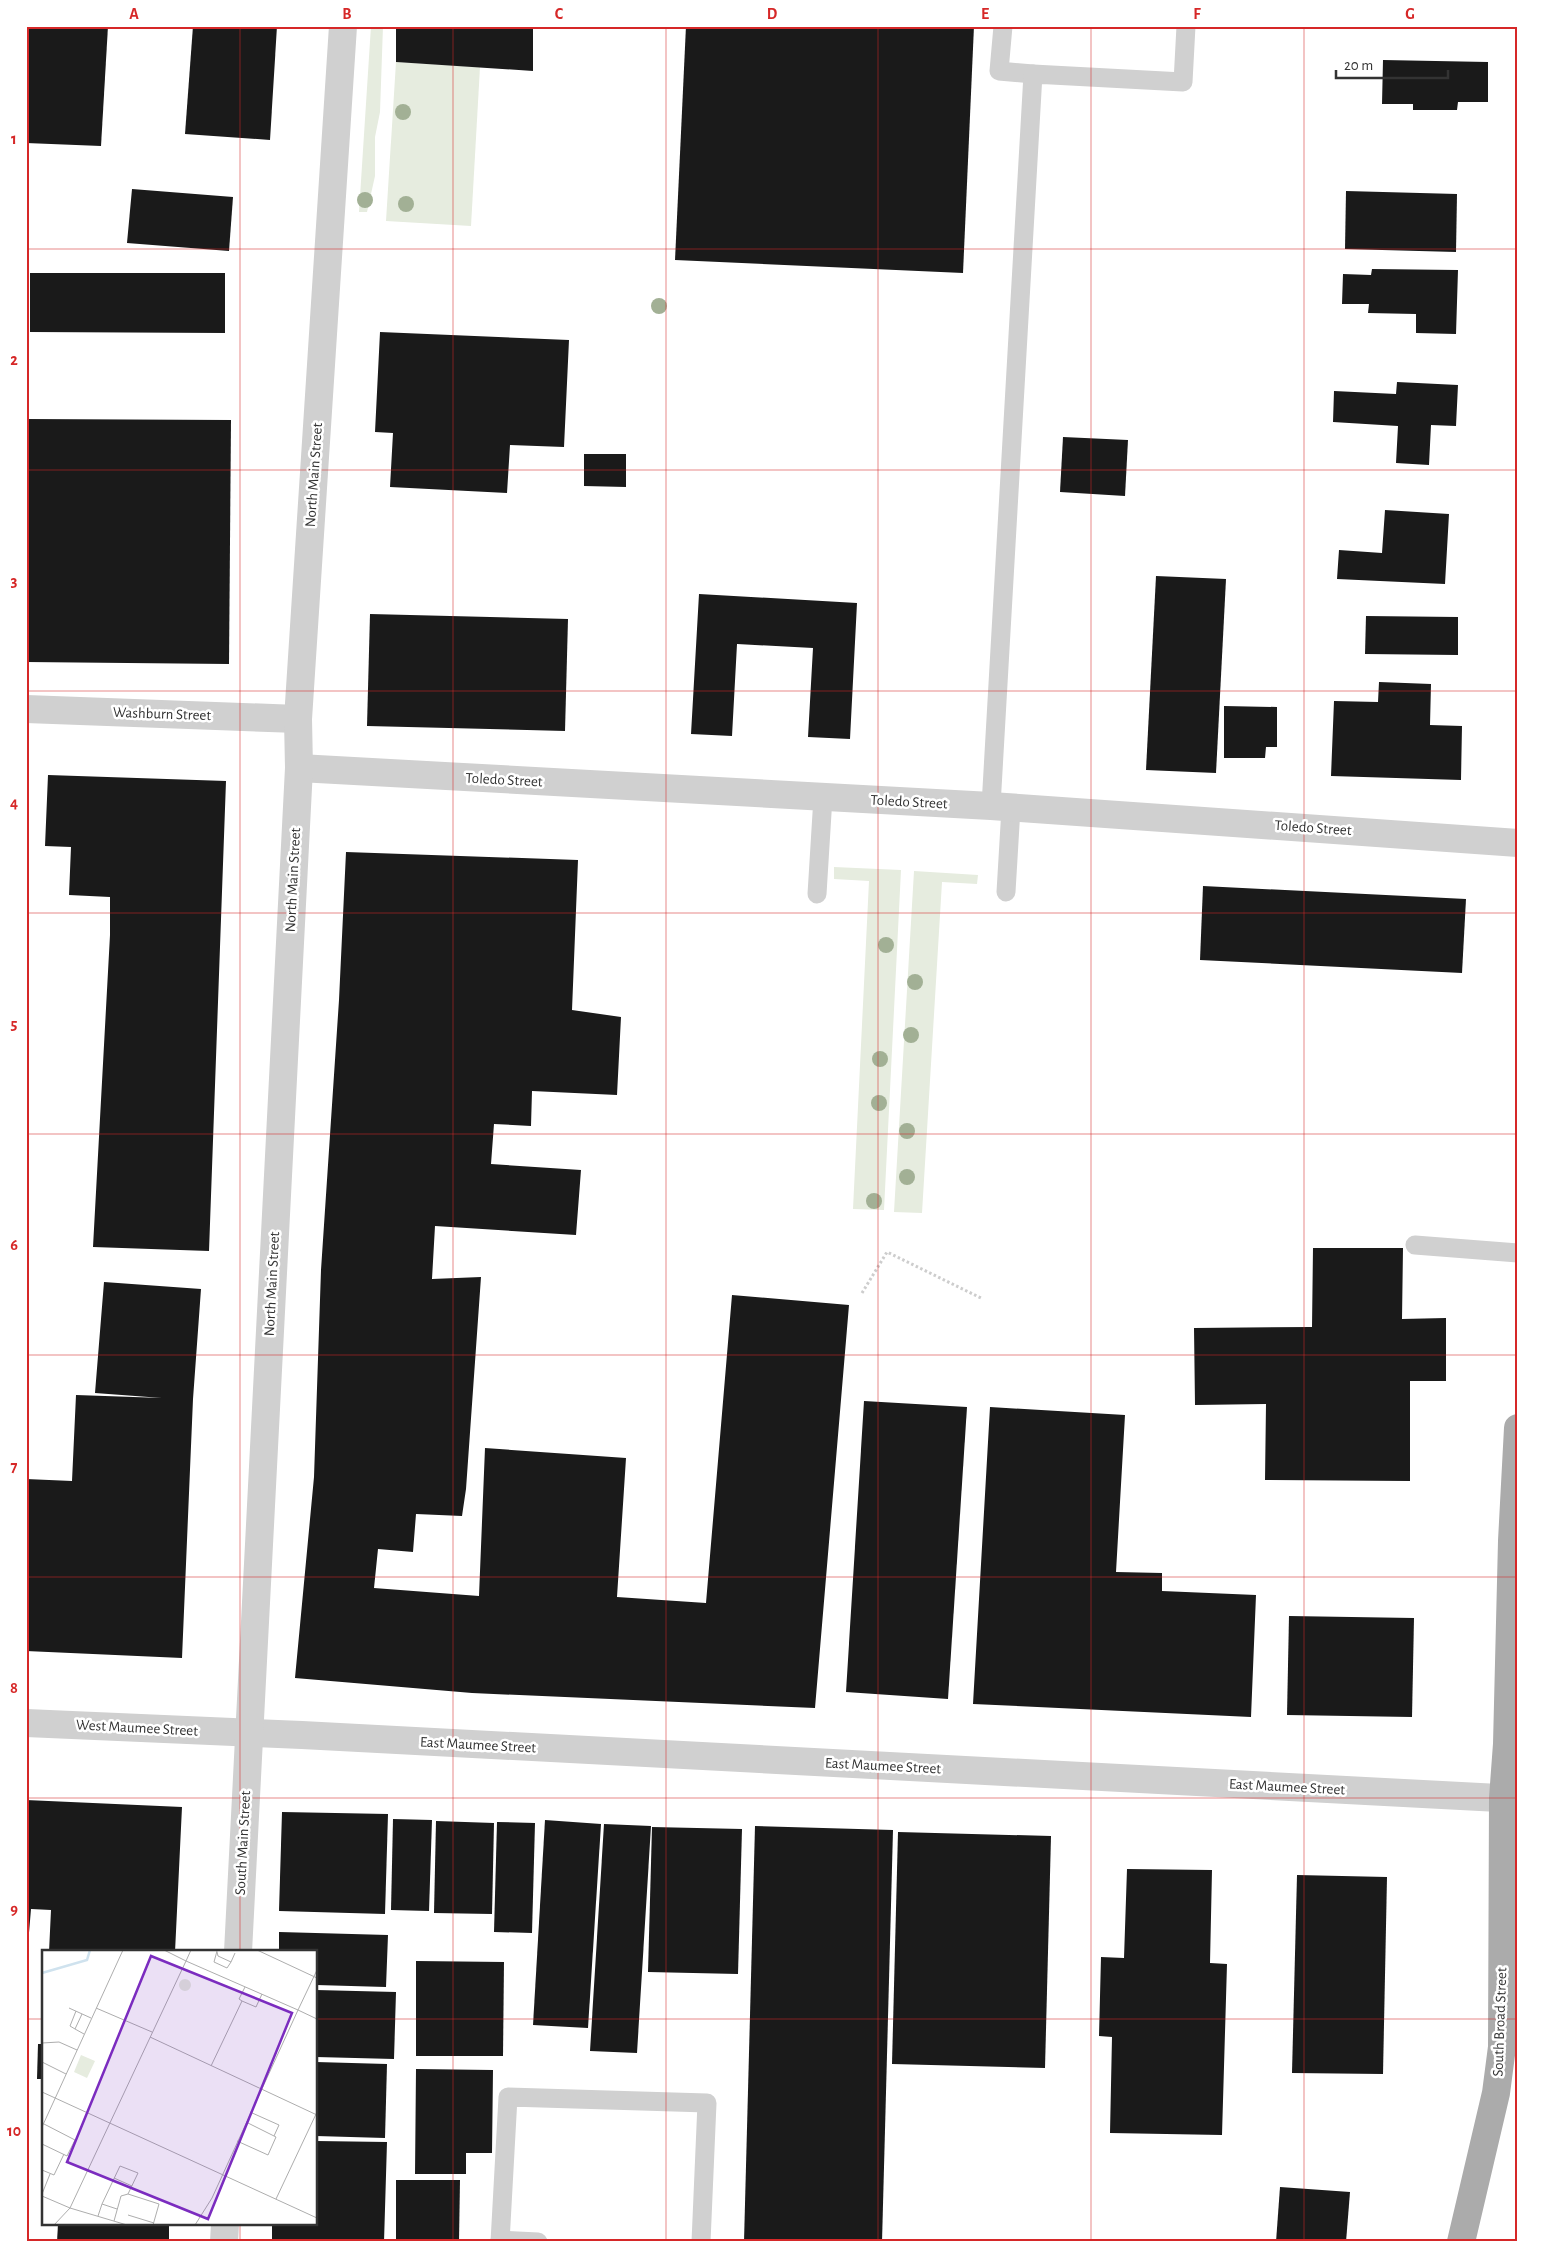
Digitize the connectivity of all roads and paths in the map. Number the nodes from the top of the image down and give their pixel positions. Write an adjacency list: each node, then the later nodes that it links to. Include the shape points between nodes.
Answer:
1 (343, 26): 6 (street, North Main Street)
2 (1003, 26): 4 (lane, via 1000,72)
3 (1186, 26): 4 (lane, via 1183,82)
4 (1033, 74): 9 (lane)
5 (26, 709): 6 (street, Washburn Street)
6 (298, 718): 7 (street, North Main Street)
7 (299, 768): 8 (street, Toledo Street); 19 (street, North Main Street)
8 (823, 797): 9 (street, Toledo Street); 12 (lane)
9 (1001, 807): 10 (street, Toledo Street); 11 (lane)
10 (1518, 842)
11 (1006, 892)
12 (818, 894)
13 (1415, 1245): 14 (lane)
14 (1518, 1253)
15 (862, 1293): 16 (path, via 887,1252)
16 (983, 1299)
17 (1518, 1428): 20 (main road, South Broad Street, via 1507,1744)
18 (26, 1723): 19 (street, West Maumee Street)
19 (248, 1734): 20 (street, East Maumee Street); 21 (street, South Main Street)
20 (1510, 1799): 27 (main road, South Broad Street, via 1502,2047 1496,2093)
21 (238, 1950)
22 (225, 2226): 24 (street)
23 (500, 2241): 25 (lane); 26 (lane, via 508,2097 707,2103)
24 (224, 2242)
25 (538, 2242)
26 (701, 2242)
27 (1461, 2242)

